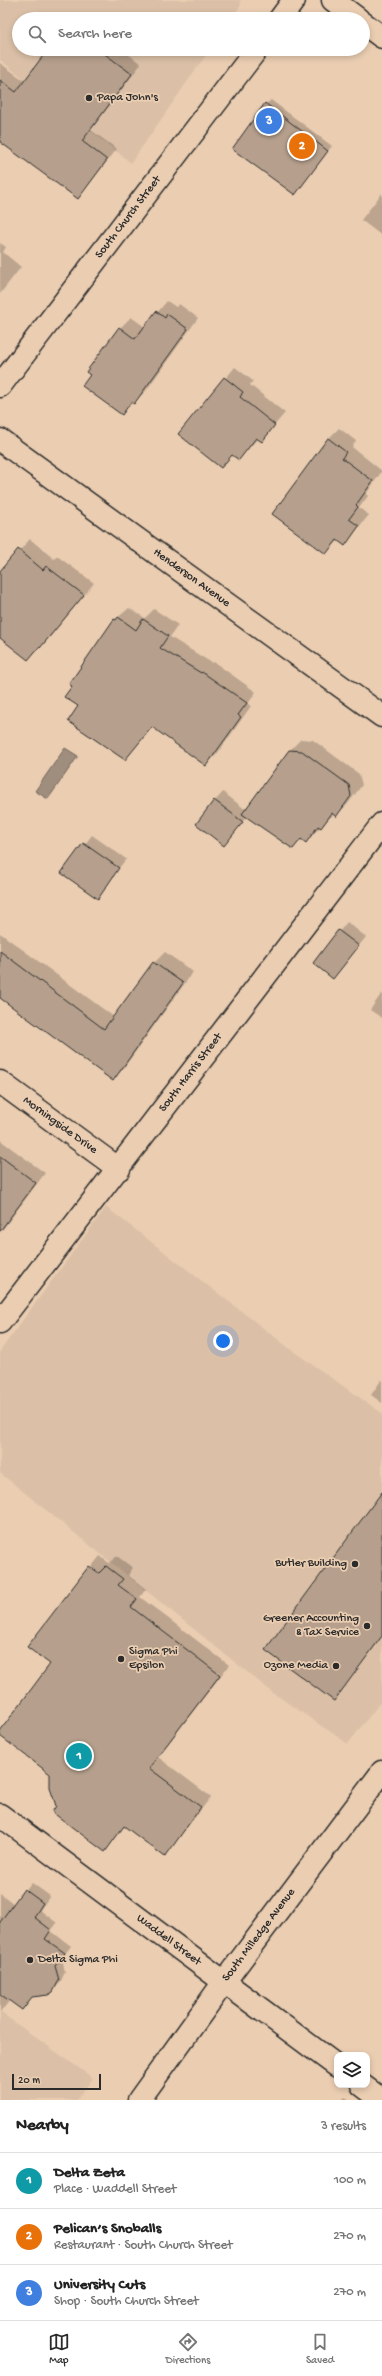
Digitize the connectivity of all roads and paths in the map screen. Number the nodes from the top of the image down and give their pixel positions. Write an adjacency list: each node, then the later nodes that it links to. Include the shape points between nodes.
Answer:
1 (294, 0): 3 (street)
2 (333, 0): 4 (street)
3 (285, 12)
4 (349, 12)
5 (370, 28): 6 (street)
6 (382, 37)
7 (252, 56): 8 (street, South Church Street)
8 (0, 386)
9 (0, 440): 10 (street, Henderson Avenue)
10 (382, 716)
11 (382, 824): 13 (street, South Harris Street)
12 (0, 1082): 13 (street, Morningside Drive)
13 (119, 1169): 14 (street, South Harris Street)
14 (0, 1322)
15 (382, 1772): 17 (street, South Milledge Avenue)
16 (0, 1814): 17 (street, Waddell Street)
17 (224, 1982): 18 (street, Waddell Street); 20 (street, South Milledge Avenue)
18 (334, 2064)
19 (366, 2088): 21 (street)
20 (138, 2100)
21 (382, 2100)

